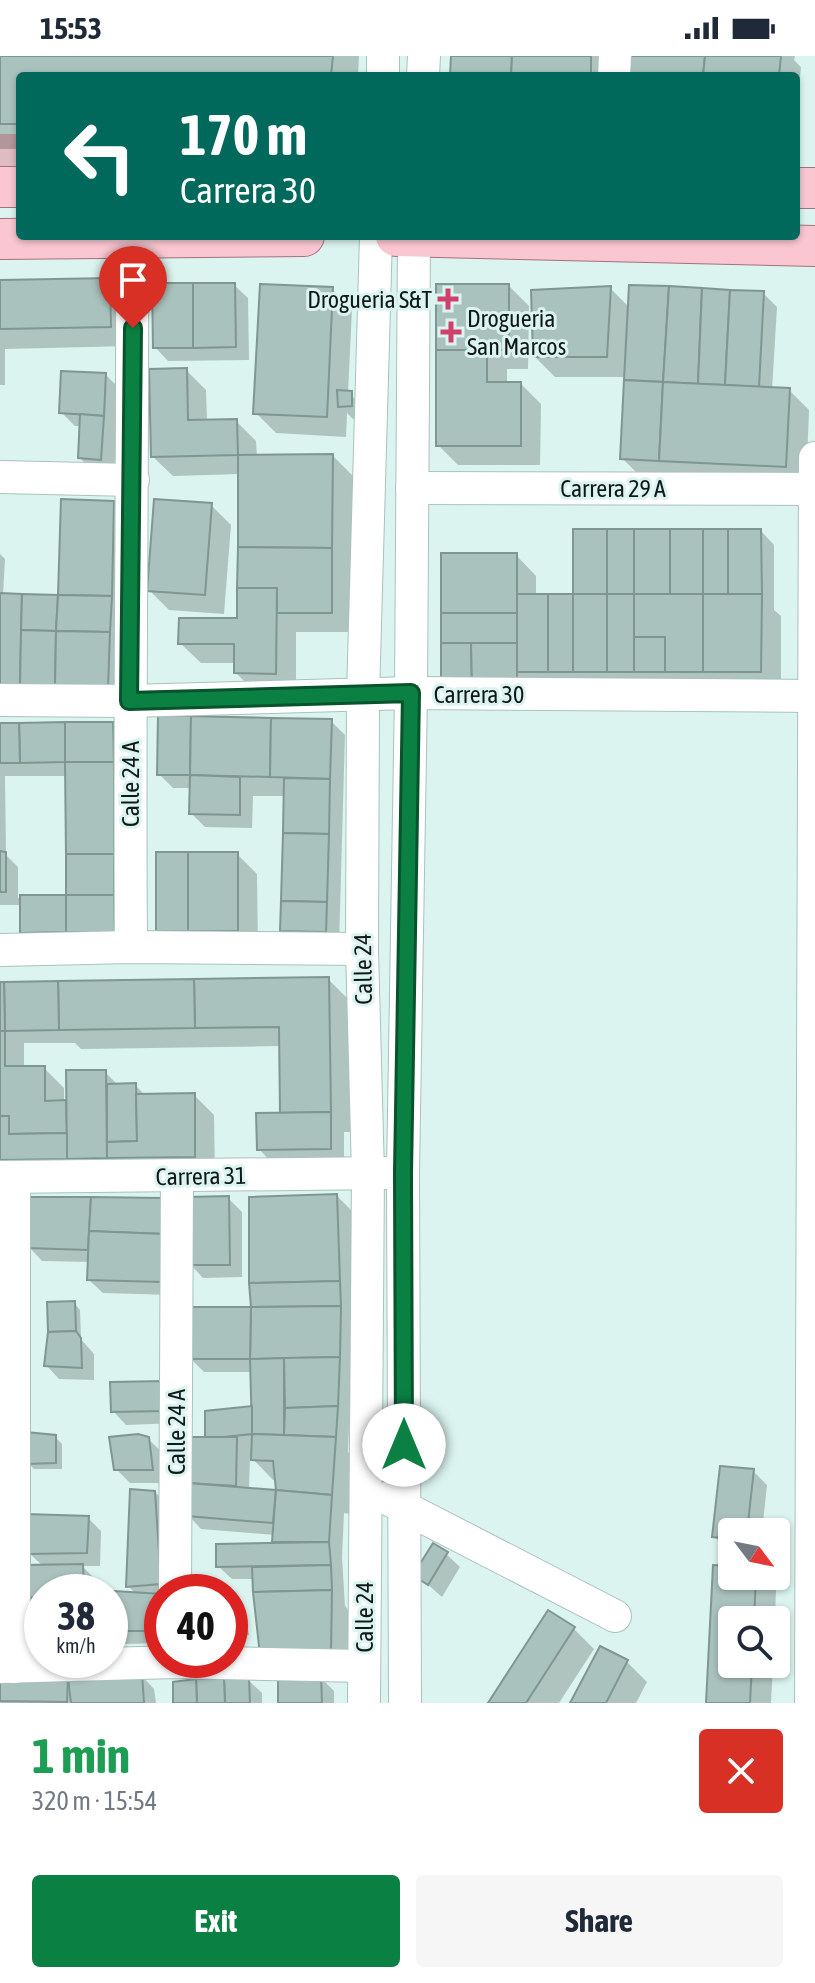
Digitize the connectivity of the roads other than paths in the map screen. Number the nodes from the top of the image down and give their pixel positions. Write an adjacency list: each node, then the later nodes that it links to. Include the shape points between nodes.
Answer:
1 (132, 240): 8 (street, Calle 24 A)
2 (376, 240): 12 (street, Calle 24)
3 (414, 240): 9 (street, Calle 24)
4 (574, 240): 5 (main road)
5 (815, 246)
6 (815, 458): 10 (street)
7 (0, 477): 8 (street)
8 (133, 480): 15 (street, Calle 24 A)
9 (412, 488): 10 (street, Carrera 29 A); 11 (street, Calle 24)
10 (815, 489): 13 (street)
11 (411, 693): 12 (street, Carrera 30); 13 (street, Carrera 30); 20 (street, Calle 24)
12 (363, 695): 15 (street, Carrera 30); 18 (street, Calle 24)
13 (814, 696): 16 (street)
14 (0, 700): 15 (street, Carrera 30)
15 (129, 701): 17 (street, Calle 24 A)
16 (815, 941): 21 (street)
17 (131, 947): 18 (street); 19 (street)
18 (362, 949): 22 (street, Calle 24)
19 (0, 950)
20 (403, 1173): 22 (street, Carrera 31); 27 (street, Calle 24)
21 (815, 1173): 25 (street)
22 (368, 1174): 23 (street, Carrera 31); 26 (street, Calle 24)
23 (177, 1176): 24 (street, Carrera 31); 30 (street, Calle 24 A)
24 (7, 1177): 29 (street)
25 (813, 1376): 28 (street)
26 (365, 1489): 27 (street); 34 (street, Calle 24)
27 (404, 1506): 31 (street); 37 (street, Calle 24)
28 (813, 1513): 38 (street)
29 (8, 1528): 35 (street)
30 (175, 1574)
31 (615, 1616)
32 (144, 1662): 35 (street)
33 (248, 1663): 34 (street)
34 (364, 1666): 36 (street, Calle 24)
35 (7, 1667)
36 (364, 1703)
37 (405, 1703)
38 (811, 1703)

